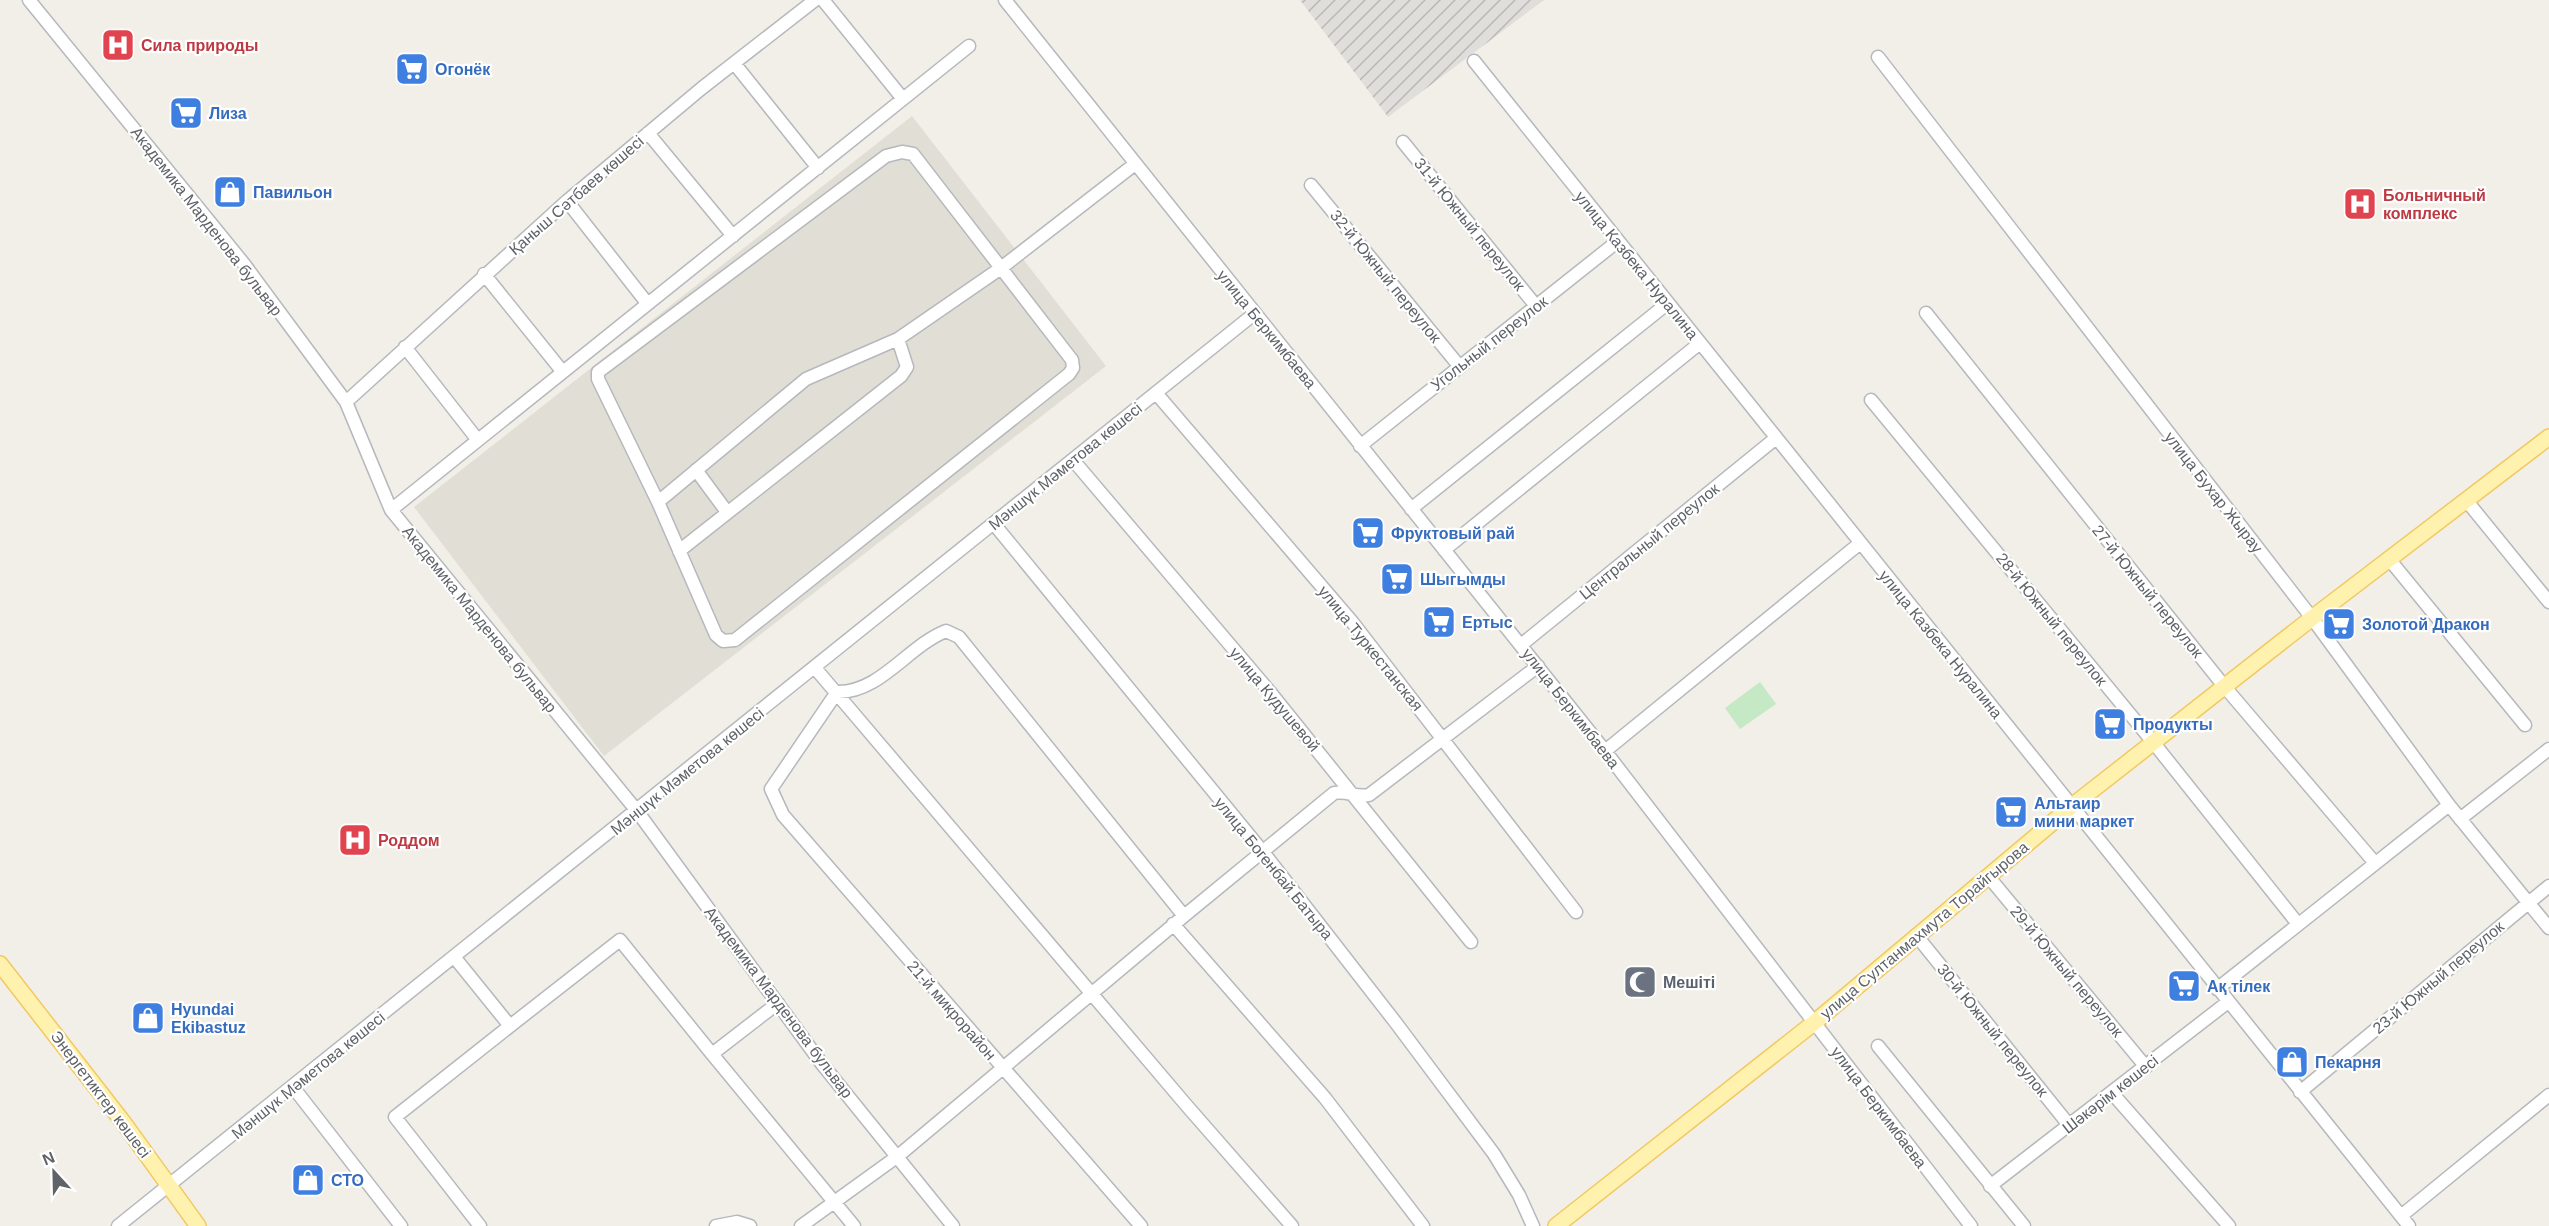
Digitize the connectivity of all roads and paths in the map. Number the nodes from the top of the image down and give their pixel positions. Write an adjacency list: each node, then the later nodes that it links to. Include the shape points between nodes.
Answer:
1 (29, 0): 32 (street, Академика Марденова бульвар, via 244,264)
2 (814, 0): 8 (street, Қаныш Сәтбаев көшесі)
3 (823, 0): 9 (street)
4 (1005, 0): 12 (street, улица Беркимбаева)
5 (969, 46): 9 (street)
6 (1878, 57): 50 (street, улица Бухар Жырау)
7 (1474, 61): 17 (street, улица Казбека Нуралина)
8 (734, 63): 10 (street, Қаныш Сәтбаев көшесі); 13 (street)
9 (903, 99): 13 (street)
10 (648, 133): 15 (street, Қаныш Сәтбаев көшесі); 16 (street)
11 (1403, 142): 22 (street, 31-й Южный переулок)
12 (1135, 164): 18 (street); 24 (street, улица Беркимбаева)
13 (818, 168): 16 (street)
14 (1311, 185): 28 (street, 32-й Южный переулок)
15 (567, 201): 19 (street, Қаныш Сәтбаев көшесі); 20 (street)
16 (733, 236): 20 (street)
17 (1618, 241): 21 (street, улица Казбека Нуралина); 22 (street, Угольный переулок)
18 (1001, 268): 25 (street); 40 (street, via 913,154 886,156 598,372); 46 (street, via 1072,360 1069,374 735,640 723,641 716,635)
19 (484, 274): 27 (street, Қаныш Сәтбаев көшесі); 29 (street)
20 (647, 303): 29 (street)
21 (1668, 303): 26 (street, улица Казбека Нуралина); 41 (street)
22 (1536, 306): 28 (street, Угольный переулок)
23 (1926, 313): 54 (street, 27-й Южный переулок)
24 (1254, 314): 30 (street, Мәншүк Мәметова көшесі); 36 (street, улица Беркимбаева)
25 (898, 339): 38 (street, via 806,379); 43 (street, via 907,367 901,376)
26 (1700, 343): 34 (street, улица Казбека Нуралина); 47 (street)
27 (405, 347): 32 (street, Қаныш Сәтбаев көшесі); 35 (street)
28 (1460, 367): 36 (street, Угольный переулок)
29 (562, 370): 35 (street)
30 (1156, 393): 37 (street, Мәншүк Мәметова көшесі); 57 (street, улица Туркестанская, via 1353,623)
31 (1871, 400): 58 (street, 28-й Южный переулок)
32 (346, 402): 42 (street, Академика Марденова бульвар)
33 (2549, 437): 39 (main road, улица Султанмахмута Торайгырова)
34 (1776, 438): 45 (street, улица Казбека Нуралина); 51 (street, Центральный переулок)
35 (477, 439): 42 (street)
36 (1360, 446): 41 (street, улица Беркимбаева)
37 (1073, 460): 44 (street, Мәншүк Мәметова көшесі); 61 (street, улица Кудушевой)
38 (696, 470): 40 (street); 43 (street)
39 (2466, 500): 48 (main road, улица Султанмахмута Торайгырова); 49 (street)
40 (658, 502): 46 (street)
41 (1411, 509): 47 (street, улица Беркимбаева)
42 (391, 510): 64 (street, Академика Марденова бульвар)
43 (728, 512): 46 (street)
44 (994, 524): 53 (street, Мәншүк Мәметова көшесі); 66 (street, улица Богенбай Батыра)
45 (1859, 544): 60 (street); 63 (street, улица Казбека Нуралина)
46 (679, 550)
47 (1444, 550): 51 (street, улица Беркимбаева)
48 (2389, 559): 50 (main road, улица Султанмахмута Торайгырова); 56 (street)
49 (2549, 602)
50 (2312, 618): 54 (main road, улица Султанмахмута Торайгырова); 62 (street, улица Бухар Жырау)
51 (1521, 645): 52 (street, улица Беркимбаева)
52 (1538, 666): 57 (street); 60 (street, улица Беркимбаева)
53 (815, 668): 55 (street); 64 (street, Мәншүк Мәметова көшесі)
54 (2224, 686): 58 (main road, улица Султанмахмута Торайгырова); 67 (street, 27-й Южный переулок)
55 (837, 692): 72 (street, via 851,693 881,676 932,637 946,631 959,637); 81 (street); 89 (street, 21-й микрорайон, via 771,789 783,815)
56 (2525, 725)
57 (1441, 738): 61 (street, via 1369,795); 71 (street, улица Туркестанская)
58 (2153, 742): 63 (main road, улица Султанмахмута Торайгырова); 74 (street, 28-й Южный переулок)
59 (2549, 749): 65 (street)
60 (1605, 751): 84 (street, улица Беркимбаева)
61 (1355, 797): 66 (street, via 1334,794); 77 (street, улица Кудушевой)
62 (2449, 805): 65 (street, улица Бухар Жырау); 67 (street)
63 (2072, 806): 68 (main road, улица Султанмахмута Торайгырова); 80 (street, улица Казбека Нуралина)
64 (637, 811): 78 (street, Мәншүк Мәметова көшесі); 83 (street, Академика Марденова бульвар)
65 (2460, 819): 70 (street, улица Бухар Жырау)
66 (1263, 852): 72 (street); 112 (street, улица Богенбай Батыра, via 1494,1154)
67 (2375, 863): 74 (street)
68 (1988, 876): 76 (main road, улица Султанмахмута Торайгырова); 88 (street, 29-й Южный переулок)
69 (2549, 885): 70 (street, 23-й Южный переулок)
70 (2528, 903): 75 (street, улица Бухар Жырау); 91 (street, 23-й Южный переулок)
71 (1576, 912)
72 (1184, 916): 73 (street)
73 (1173, 924): 81 (street); 111 (street, via 1325,1098)
74 (2298, 924): 80 (street)
75 (2549, 928)
76 (1916, 935): 84 (main road, улица Султанмахмута Торайгырова); 94 (street, 30-й Южный переулок)
77 (1471, 942)
78 (455, 958): 85 (street); 90 (street, Мәншүк Мәметова көшесі)
79 (0, 964): 96 (main road, Энергетиктер көшесі)
80 (2217, 989): 82 (street, улица Казбека Нуралина)
81 (1091, 993): 89 (street); 110 (street)
82 (2228, 1002): 88 (street, Шәкәрім көшесі); 91 (street, улица Казбека Нуралина)
83 (778, 1003): 87 (street); 95 (street, Академика Марденова бульвар, via 822,1064)
84 (1815, 1023): 113 (main road, улица Султанмахмута Торайгырова); 114 (street, улица Беркимбаева)
85 (510, 1026): 87 (street, via 620,940); 103 (street, via 395,1117)
86 (1878, 1046): 97 (street)
87 (712, 1054): 98 (street)
88 (2146, 1067): 92 (street, Шәкәрім көшесі)
89 (1003, 1068): 95 (street); 109 (street, 21-й микрорайон)
90 (293, 1087): 96 (street, Мәншүк Мәметова көшесі); 102 (street)
91 (2300, 1092): 99 (street, улица Казбека Нуралина)
92 (2112, 1093): 94 (street, Шәкәрім көшесі); 116 (street)
93 (2549, 1095): 99 (street)
94 (2069, 1125): 97 (street, Шәкәрім көшесі)
95 (898, 1156): 98 (street); 108 (street, Академика Марденова бульвар)
96 (169, 1185): 100 (street, Мәншүк Мәметова көшесі); 101 (main road, Энергетиктер көшесі)
97 (1990, 1186): 115 (street)
98 (834, 1201): 106 (street); 107 (street)
99 (2405, 1221)
100 (118, 1226)
101 (198, 1226)
102 (401, 1226)
103 (480, 1226)
104 (716, 1226): 105 (street, via 737,1222)
105 (750, 1226)
106 (801, 1226)
107 (854, 1226)
108 (953, 1226)
109 (1141, 1226)
110 (1292, 1226)
111 (1423, 1226)
112 (1533, 1226)
113 (1556, 1226)
114 (1971, 1226)
115 (2024, 1226)
116 (2229, 1226)

